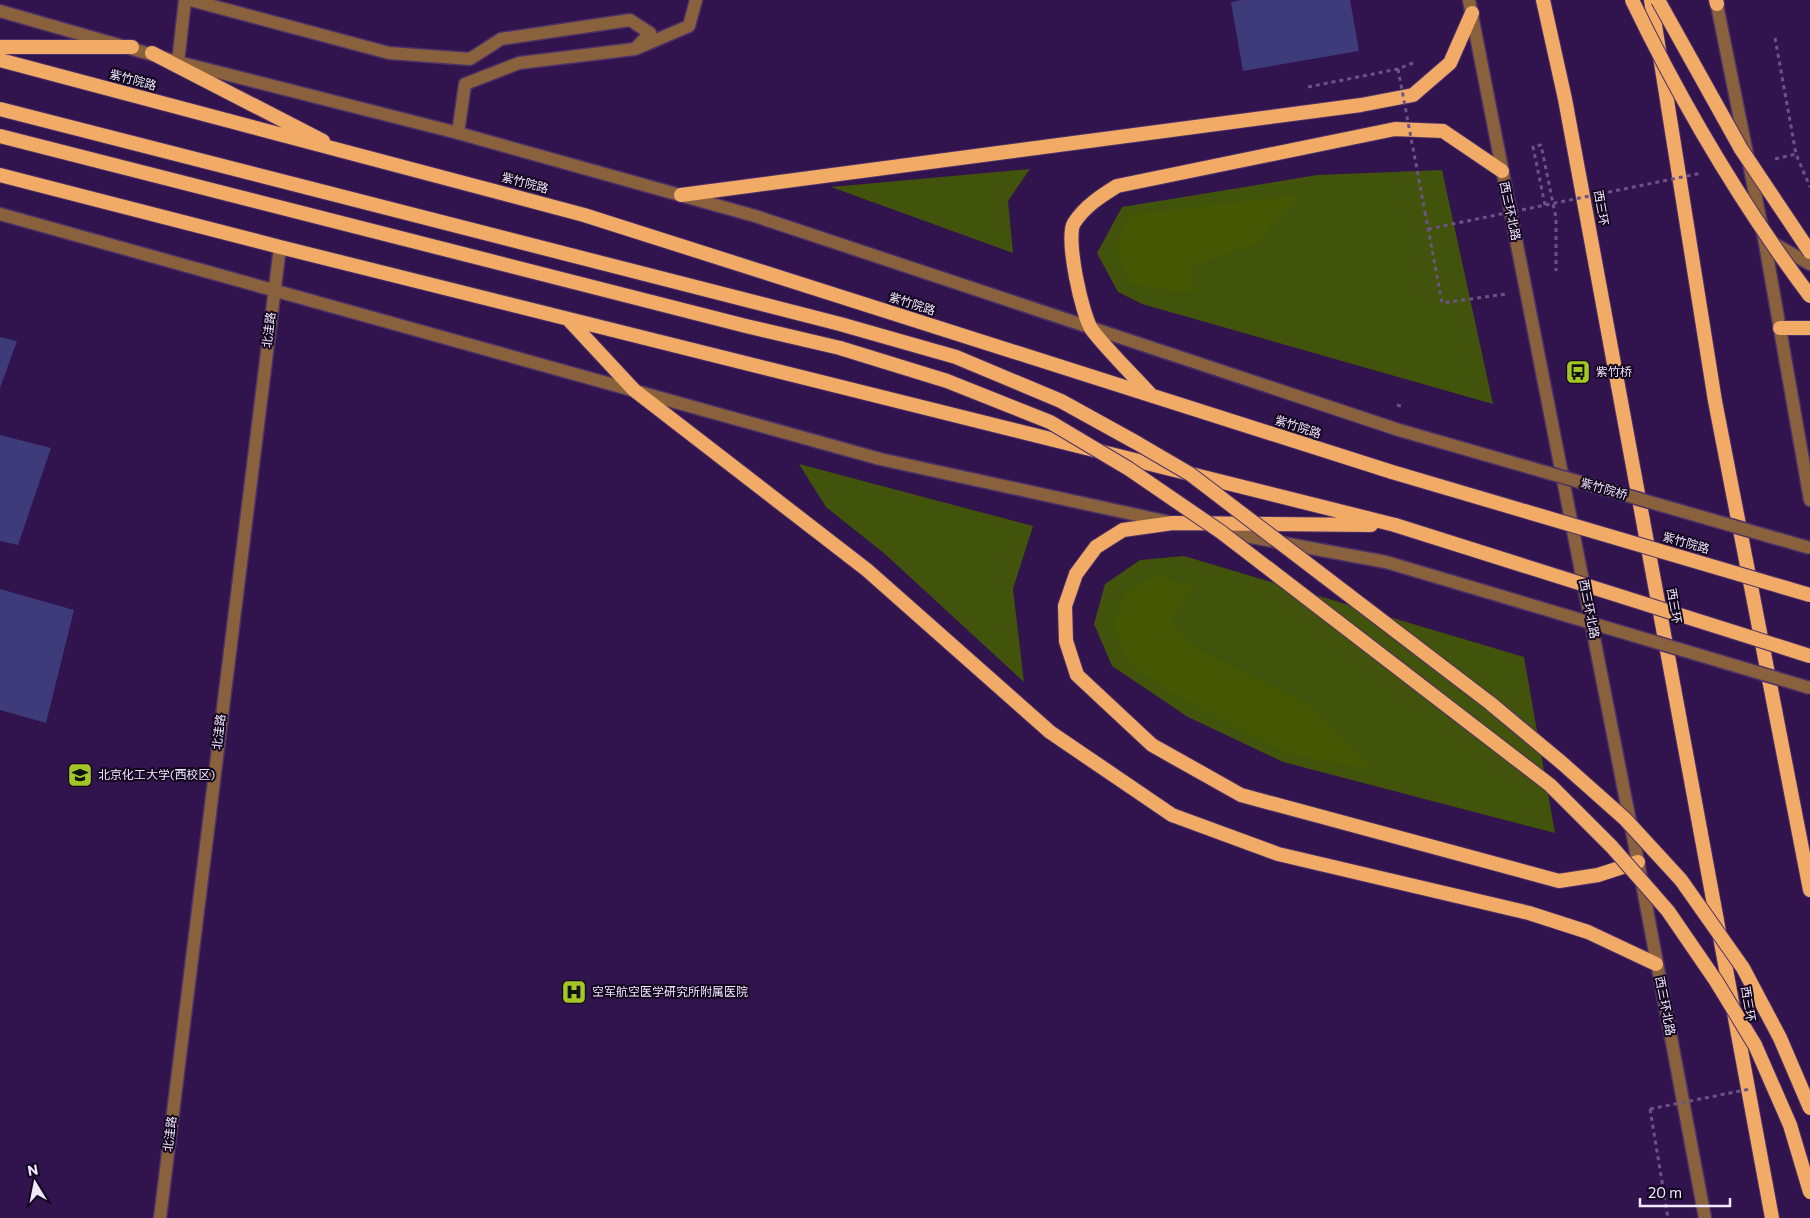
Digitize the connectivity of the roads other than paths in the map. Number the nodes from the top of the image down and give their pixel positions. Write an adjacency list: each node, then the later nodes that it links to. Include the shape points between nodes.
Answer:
1 (185, 0): 17 (street)
2 (190, 0): 15 (street, via 389,54)
3 (696, 0): 13 (street, via 689,26)
4 (1543, 0): 53 (highway, 西三环, via 1565,99)
5 (1632, 0): 32 (highway, bridge, via 1688,108 1737,191)
6 (1651, 0): 47 (highway, via 1715,401)
7 (1658, 0): 29 (highway, bridge, via 1741,149)
8 (1716, 1): 27 (street)
9 (1470, 7): 23 (street, 西三环北路); 25 (highway, via 1450,62 1413,95 1351,106)
10 (0, 11): 12 (street)
11 (0, 47): 12 (highway)
12 (132, 47): 14 (street)
13 (636, 49): 15 (street, via 650,33 630,20 501,39); 18 (street, via 519,63)
14 (152, 53): 17 (street); 22 (highway)
15 (470, 59): 18 (street)
16 (0, 60): 22 (highway, 紫竹院路)
17 (178, 62): 20 (street)
18 (465, 84): 20 (street)
19 (0, 109): 49 (highway, bridge, via 840,324 956,357 1061,401 1138,443 1190,474 1490,703 1625,819 1681,880 1742,968 1780,1038)
20 (458, 133): 25 (street)
21 (0, 136): 50 (highway, bridge, via 840,348 947,381 1050,422 1129,469 1221,532 1550,785 1605,840 1668,911 1755,1046 1790,1125)
22 (348, 154): 38 (highway, 紫竹院路, via 584,215)
23 (1502, 171): 34 (highway, via 1443,131 1395,129 1117,186 1092,202 1073,225 1072,254 1078,289); 46 (street, 西三环北路)
24 (0, 175): 28 (highway)
25 (681, 195): 34 (street, via 755,216)
26 (0, 214): 31 (street)
27 (1764, 238): 30 (street); 35 (street)
28 (280, 247): 31 (street, 北洼路); 33 (highway)
29 (1810, 252)
30 (1810, 264)
31 (274, 290): 37 (street); 51 (street, 北洼路)
32 (1810, 296)
33 (567, 318): 37 (highway); 41 (highway)
34 (1091, 328): 38 (highway); 42 (street, 紫竹院桥, bridge, via 1399,430)
35 (1780, 328): 36 (highway); 39 (street)
36 (1810, 328)
37 (634, 390): 40 (street, via 880,459); 48 (highway, via 867,570 1050,732 1172,815 1278,854 1529,913 1588,932)
38 (1151, 395): 43 (highway, 紫竹院路, bridge, via 1392,472)
39 (1810, 500)
40 (1173, 523): 41 (highway); 45 (street, bridge, via 1386,562); 46 (highway, via 1123,530 1096,547 1076,574 1065,606 1066,641 1077,675 1152,744 1241,795 1559,881 1598,876)
41 (1395, 525): 44 (highway, bridge)
42 (1810, 548)
43 (1810, 594)
44 (1810, 656)
45 (1810, 688)
46 (1638, 862): 48 (street, 西三环北路)
47 (1810, 890)
48 (1656, 964): 52 (street, 西三环北路)
49 (1810, 1108)
50 (1810, 1192)
51 (160, 1218)
52 (1705, 1218)
53 (1772, 1218)

